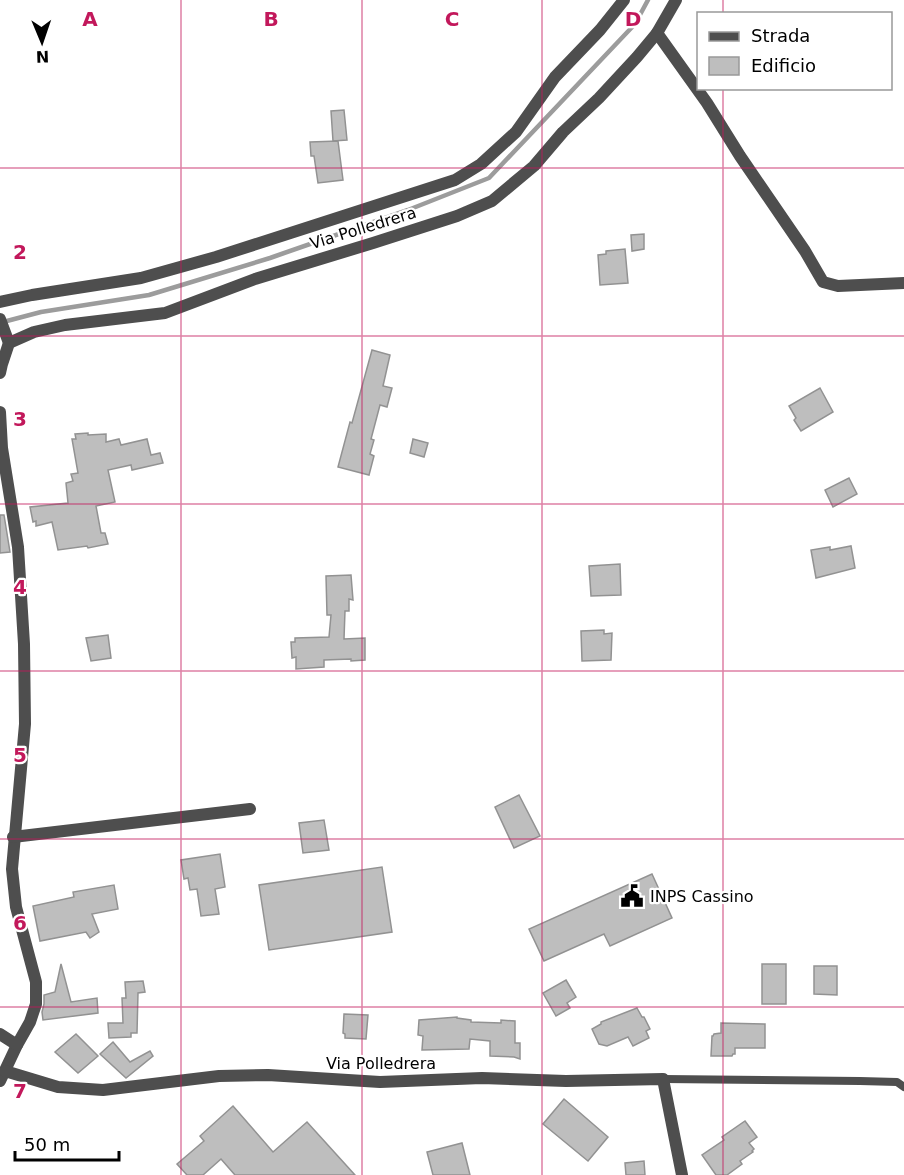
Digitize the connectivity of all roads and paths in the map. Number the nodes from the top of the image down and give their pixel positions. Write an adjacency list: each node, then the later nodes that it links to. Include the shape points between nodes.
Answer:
1 (624, 0): 7 (street, via 555,77 516,132 481,164 455,180 141,278)
2 (676, 0): 3 (street, Via Polledrera)
3 (657, 33): 4 (street); 9 (street, Via Polledrera, via 534,166 492,201 458,216 255,279 165,313 64,325)
4 (697, 89)
5 (698, 90): 6 (street, via 805,250 822,282 838,286)
6 (904, 283)
7 (0, 302)
8 (0, 319): 9 (street)
9 (7, 339): 10 (street)
10 (0, 374)
11 (0, 412): 13 (street, Via Polledrera, via 18,547 24,644 25,724)
12 (250, 809): 13 (street)
13 (14, 837): 15 (street, Via Polledrera, via 16,907 36,982 36,1004)
14 (0, 1034): 15 (street)
15 (17, 1045): 16 (street, Via Polledrera)
16 (2, 1076): 17 (street, Via Polledrera, via 103,1090 219,1076 380,1082)
17 (663, 1078): 18 (lane, via 897,1082); 19 (street)
18 (904, 1087)
19 (682, 1175)

